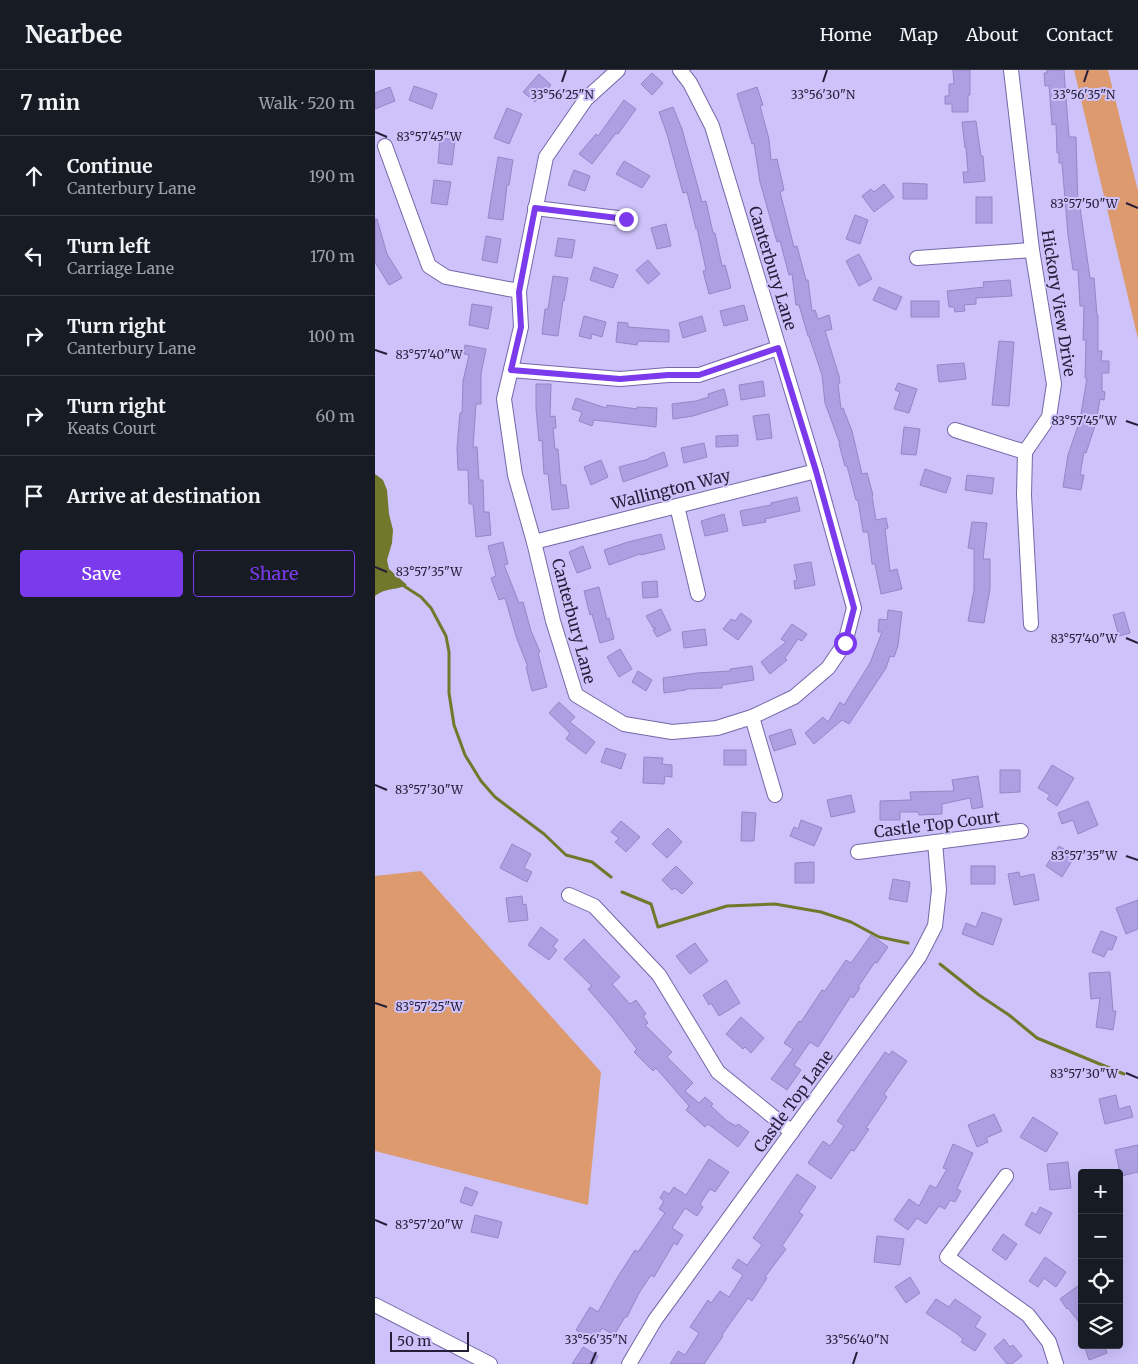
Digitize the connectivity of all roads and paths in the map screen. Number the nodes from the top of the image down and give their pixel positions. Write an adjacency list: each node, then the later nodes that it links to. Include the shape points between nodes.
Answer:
1 (617, 70): 5 (street, Canterbury Lane, via 586,99 546,157)
2 (680, 70): 10 (street, Canterbury Lane, via 712,126)
3 (1011, 70): 7 (street, Hickory View Drive)
4 (385, 146): 9 (street, via 429,266 446,277)
5 (535, 208): 6 (street); 9 (street, Canterbury Lane)
6 (626, 219)
7 (1032, 250): 8 (street); 13 (street, Hickory View Drive, via 1054,384 1049,417)
8 (917, 258)
9 (519, 292): 11 (street, Canterbury Lane, via 521,327)
10 (778, 348): 11 (street, via 699,375 620,379); 14 (street, Canterbury Lane)
11 (511, 370): 16 (street, Canterbury Lane, via 504,399 515,475)
12 (955, 430): 13 (street)
13 (1025, 452): 18 (street)
14 (816, 471): 15 (street, Wallington Way); 19 (street, Canterbury Lane, via 854,608 845,643 828,668 794,697)
15 (677, 506): 16 (street, Wallington Way); 17 (street)
16 (534, 542): 19 (street, Canterbury Lane, via 553,621 576,695 623,724 673,732 717,728)
17 (698, 594)
18 (1031, 624)
19 (752, 717): 20 (street)
20 (775, 795)
21 (1021, 831): 22 (street, Castle Top Court)
22 (935, 842): 23 (street, Castle Top Court); 25 (street, Castle Top Lane, via 939,890 935,926 919,957)
23 (858, 852)
24 (569, 895): 25 (street, via 595,906 659,975 718,1072)
25 (792, 1132): 29 (street, Castle Top Lane, via 655,1320)
26 (1006, 1176): 30 (street, via 947,1257 1028,1315 1049,1342)
27 (375, 1304): 28 (street)
28 (490, 1364)
29 (629, 1364)
30 (1056, 1364)

